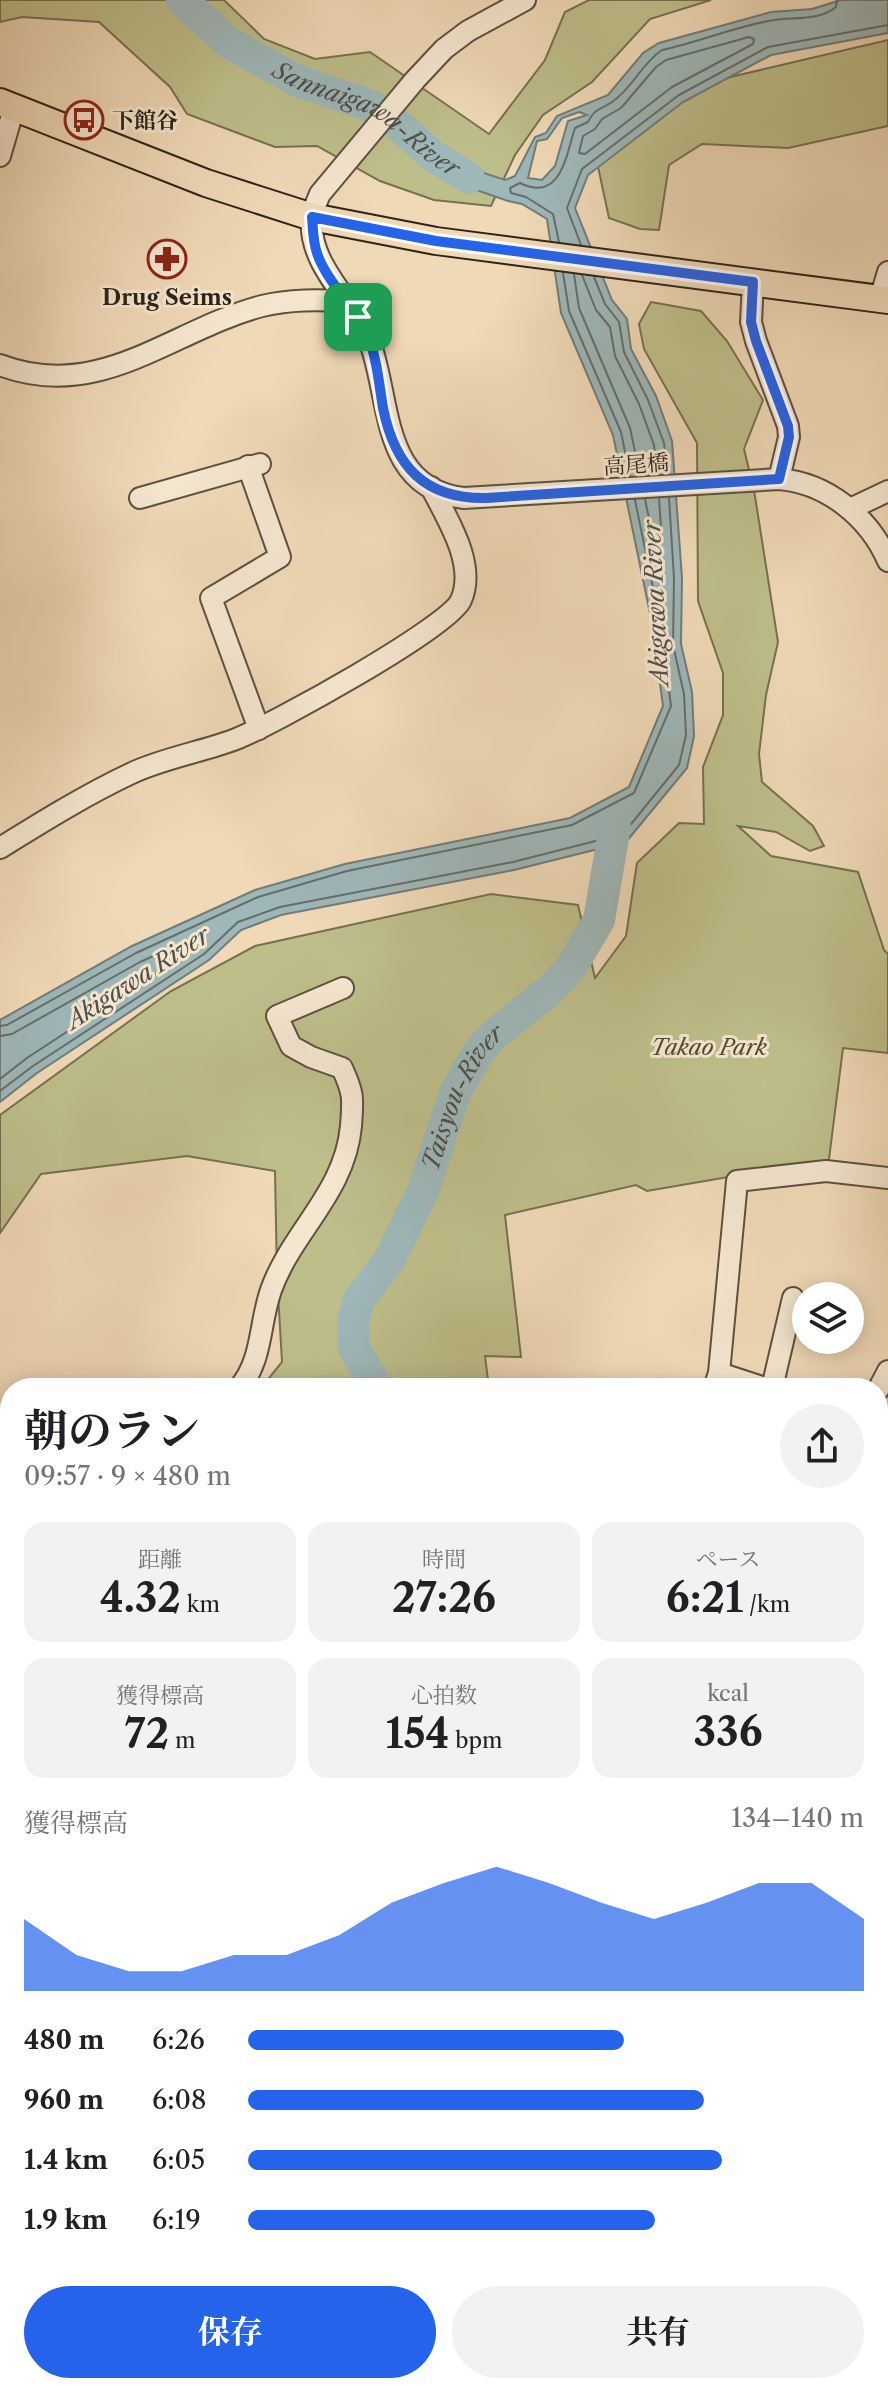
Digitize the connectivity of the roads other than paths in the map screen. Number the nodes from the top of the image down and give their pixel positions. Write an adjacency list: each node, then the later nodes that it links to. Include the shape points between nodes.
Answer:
1 (525, 0): 4 (street, via 460,36 415,80 320,194)
2 (7, 105): 3 (street); 4 (main road, via 206,183)
3 (0, 156)
4 (312, 217): 6 (main road, via 436,241); 8 (street, via 318,257)
5 (888, 272): 7 (street)
6 (753, 282): 7 (main road); 10 (street, via 751,322 788,426)
7 (884, 300)
8 (347, 301): 9 (street, via 289,300 258,307 113,368 82,375 50,376); 11 (street, via 371,346 394,442 409,467)
9 (0, 365)
10 (779, 479): 11 (street, 高尾橋, via 464,498); 14 (street, via 812,487)
11 (431, 487): 16 (street, via 466,573 458,607 358,675)
12 (888, 491): 14 (street)
13 (140, 498): 16 (street, via 254,465 280,557 211,598)
14 (850, 509): 15 (street)
15 (888, 561)
16 (259, 729): 17 (street, via 133,772)
17 (0, 848)
18 (343, 988): 21 (street, via 277,1016 291,1046 342,1068 354,1092 349,1147 338,1178 285,1259 270,1292)
19 (888, 1178): 22 (street, via 826,1171 737,1181)
20 (792, 1302): 23 (street)
21 (248, 1378)
22 (717, 1378)
23 (774, 1378)

